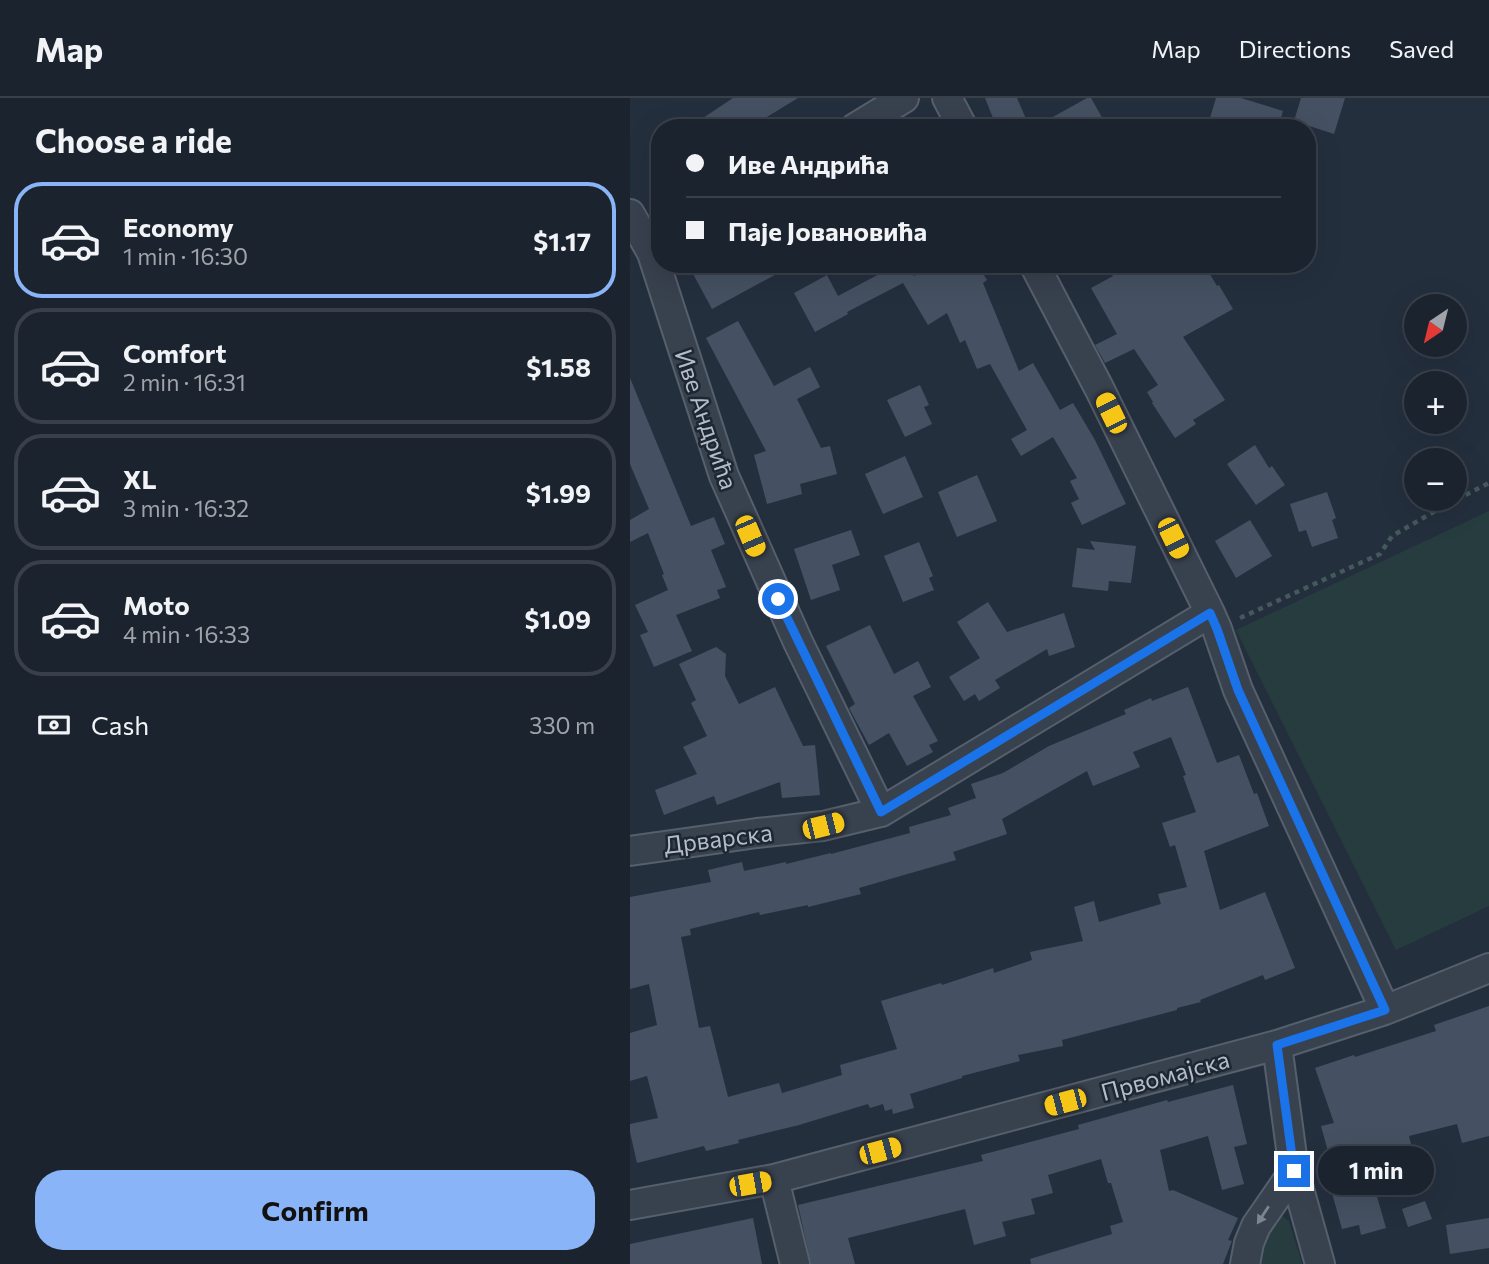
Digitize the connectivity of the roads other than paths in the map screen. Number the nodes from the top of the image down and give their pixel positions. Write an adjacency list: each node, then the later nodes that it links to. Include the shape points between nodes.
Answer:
1 (904, 98): 3 (street)
2 (947, 98): 4 (street)
3 (870, 119)
4 (958, 119)
5 (630, 214): 6 (street, Иве Андрића)
6 (647, 256)
7 (653, 273): 10 (street, Иве Андрића, via 724,476)
8 (1039, 273): 9 (street)
9 (1214, 621): 10 (street, Дрварска); 13 (street, via 1238,690)
10 (881, 812): 11 (street, Дрварска, via 823,826)
11 (630, 851)
12 (1489, 968): 13 (street, Првомајска)
13 (1385, 1010): 14 (street, Првомајска)
14 (1277, 1045): 15 (street); 16 (street, Првомајска)
15 (1294, 1171): 19 (street, one-way to 19, via 1256,1226); 20 (street)
16 (774, 1179): 17 (street, Првомајска); 18 (street)
17 (630, 1205)
18 (796, 1264)
19 (1245, 1264)
20 (1320, 1264)

